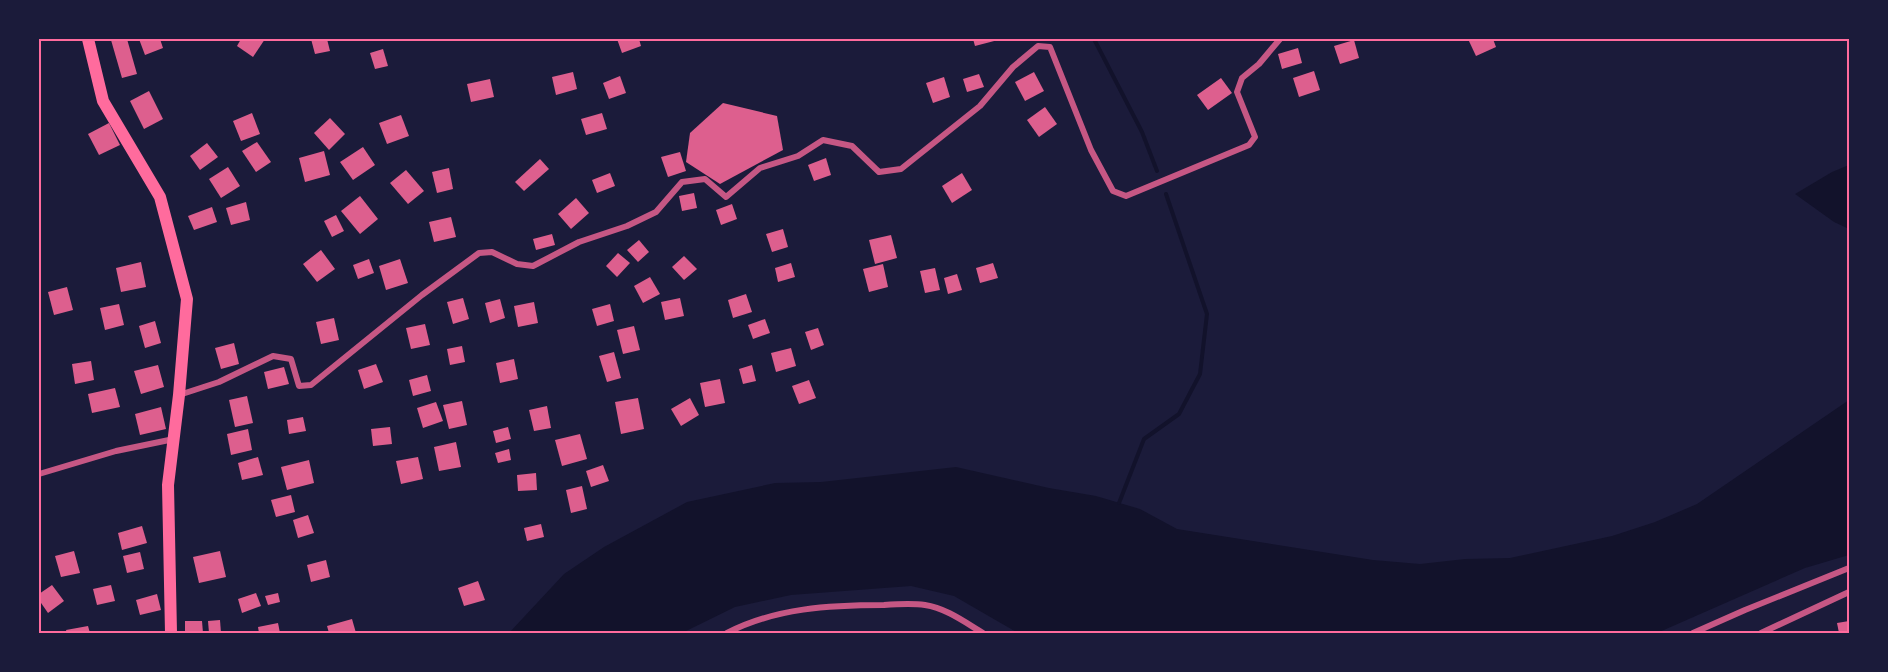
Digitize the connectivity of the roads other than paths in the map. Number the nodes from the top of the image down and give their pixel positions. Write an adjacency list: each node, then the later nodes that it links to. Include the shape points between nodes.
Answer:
1 (88, 39): 3 (main road, via 103,101 160,197 187,299)
2 (1280, 39): 3 (street, via 1242,78 1237,93 1255,137 1249,145 1126,196 1113,191 1091,150 1050,47 1038,46 1013,67 980,106 901,169 879,172 852,146 823,140 798,156 760,168 726,197 705,179 682,182 656,212 579,242 533,266 517,264 492,252 479,253 311,385 299,386 291,359 273,356 219,382)
3 (179, 395): 4 (main road)
4 (174, 439): 5 (street); 8 (main road, via 168,485)
5 (39, 474)
6 (1849, 568): 11 (street)
7 (1849, 592): 12 (street)
8 (171, 633)
9 (727, 633): 10 (street, via 765,618 813,607 908,604 942,610)
10 (983, 633)
11 (1693, 633)
12 (1761, 633)

